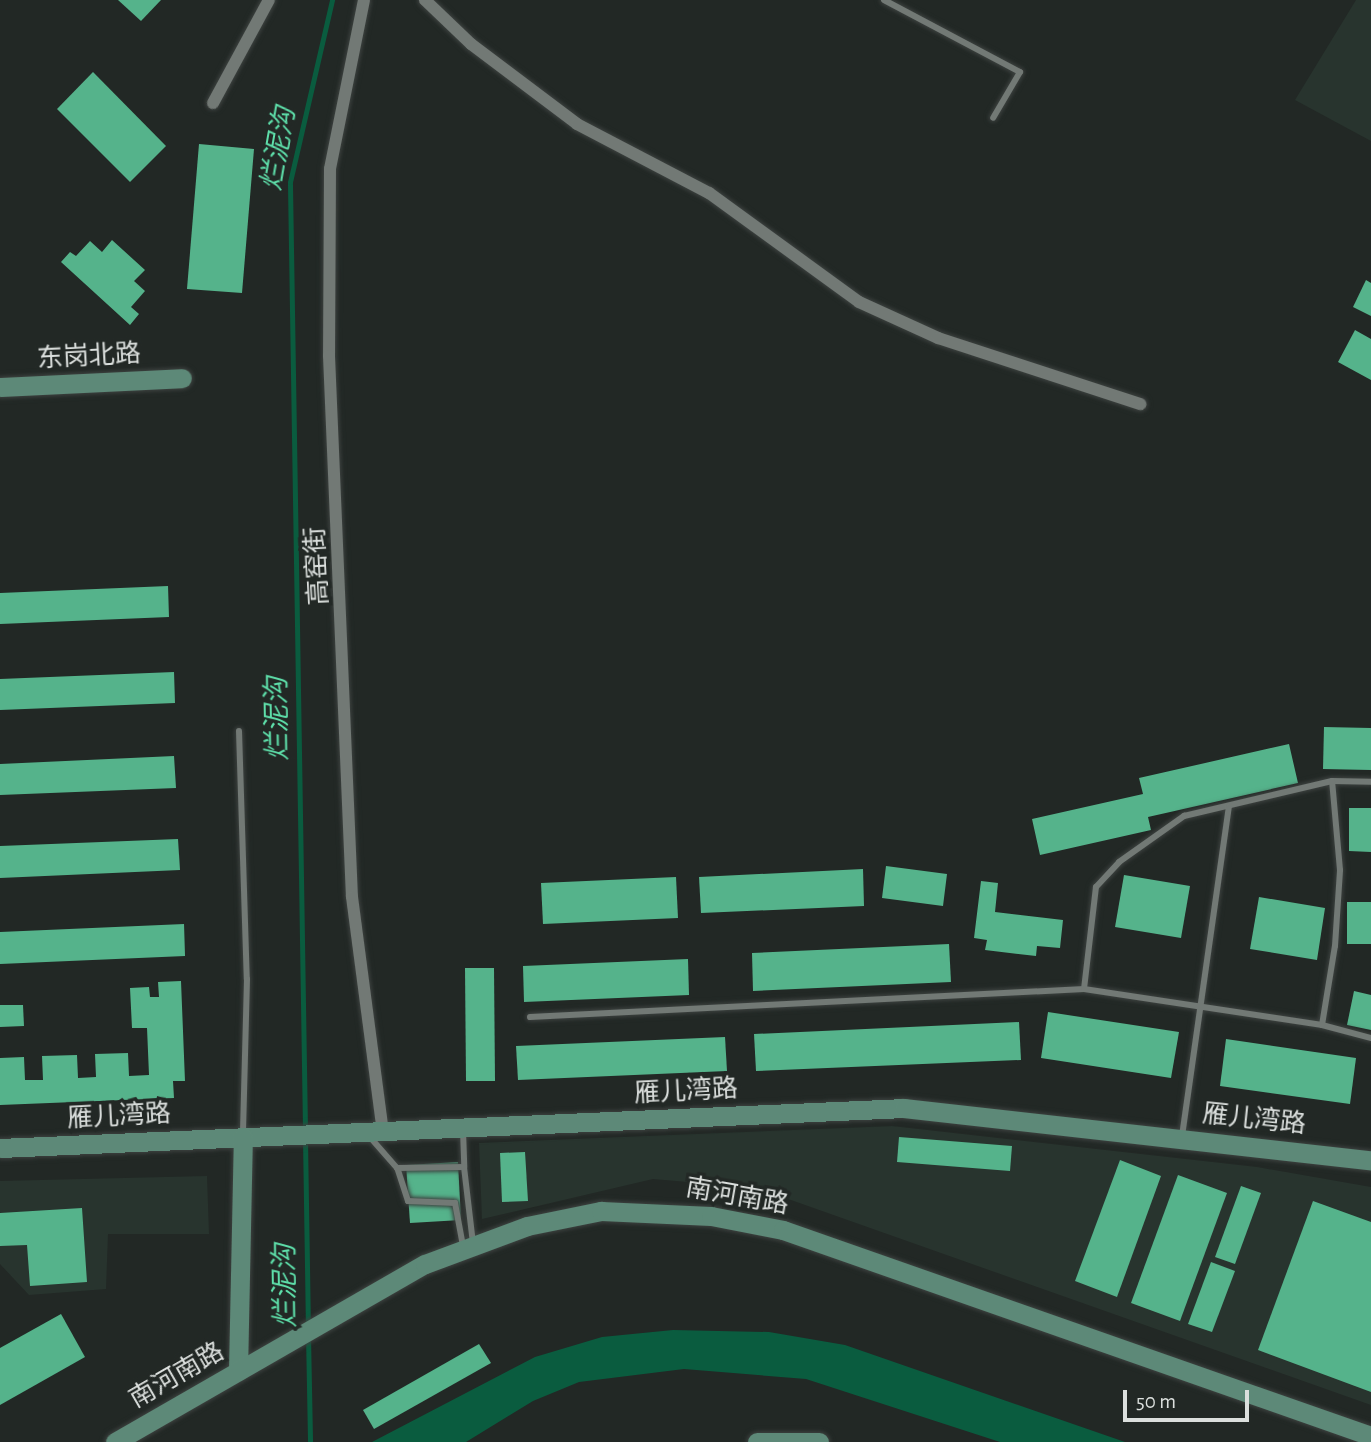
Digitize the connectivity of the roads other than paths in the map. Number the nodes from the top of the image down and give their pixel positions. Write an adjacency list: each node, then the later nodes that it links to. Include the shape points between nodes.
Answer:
1 (269, 0): 5 (street)
2 (364, 0): 20 (street, 高窑街, via 330,169 329,356 352,897)
3 (425, 0): 9 (street, via 471,44 577,124 709,193 859,302 938,338)
4 (884, 0): 6 (lane, via 1020,72)
5 (213, 103)
6 (993, 118)
7 (181, 379): 8 (street, 东岗北路)
8 (0, 387)
9 (1140, 404)
10 (239, 731): 21 (lane)
11 (1332, 781): 12 (lane); 13 (lane); 17 (lane, via 1340,870 1335,946)
12 (1371, 782)
13 (1229, 806): 14 (lane, via 1184,816 1119,862 1096,887); 15 (lane)
14 (1084, 989): 15 (lane); 16 (lane)
15 (1200, 1008): 17 (lane); 22 (lane)
16 (530, 1017)
17 (1322, 1025): 18 (lane)
18 (1371, 1038)
19 (463, 1128): 20 (street, 雁儿湾路); 22 (street, 雁儿湾路, via 904,1108); 25 (lane)
20 (374, 1132): 21 (street, 雁儿湾路); 26 (lane)
21 (251, 1137): 23 (street, 雁儿湾路); 28 (street)
22 (1182, 1139): 24 (street, 雁儿湾路)
23 (0, 1148)
24 (1371, 1160)
25 (464, 1167): 26 (lane); 27 (lane)
26 (397, 1168): 27 (lane, via 408,1201 455,1203)
27 (468, 1247): 28 (street, 南河南路, via 425,1264); 29 (street, 南河南路, via 527,1226 601,1211 711,1216 783,1230)
28 (244, 1368): 30 (street, 南河南路)
29 (1371, 1436)
30 (115, 1442)
31 (757, 1442): 32 (street)
32 (820, 1442)

